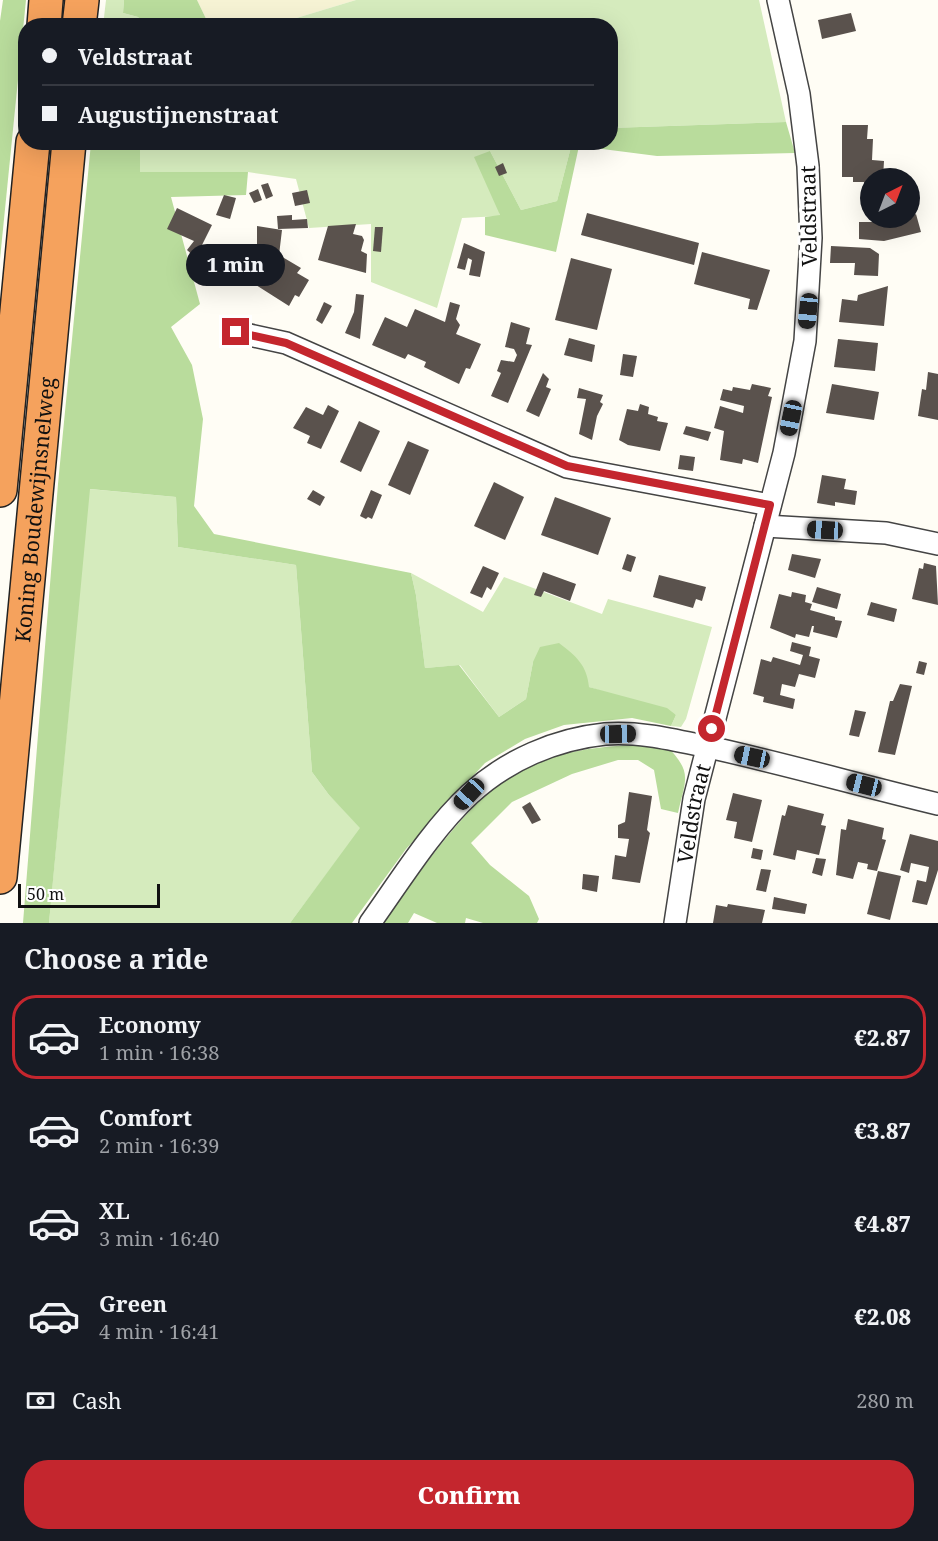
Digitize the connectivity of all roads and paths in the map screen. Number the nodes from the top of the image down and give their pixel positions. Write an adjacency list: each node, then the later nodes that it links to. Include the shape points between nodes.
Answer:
1 (46, 0): 4 (highway)
2 (82, 0): 5 (highway)
3 (778, 0): 10 (street, Veldstraat, via 804,120 811,238 803,351)
4 (45, 18)
5 (81, 18)
6 (32, 150): 9 (highway, Koning Boudewijnsnelweg)
7 (68, 150): 15 (highway, Koning Boudewijnsnelweg)
8 (236, 332): 10 (street, via 286,343 567,466)
9 (0, 490)
10 (770, 505): 11 (street, Veldstraat)
11 (765, 526): 12 (street, via 886,533); 13 (street, Veldstraat)
12 (938, 544)
13 (707, 747): 14 (street); 16 (street, via 631,734 605,734 553,745 521,759 489,779 453,812); 17 (street, Veldstraat, via 694,799)
14 (938, 804)
15 (0, 877)
16 (370, 923)
17 (675, 923)

